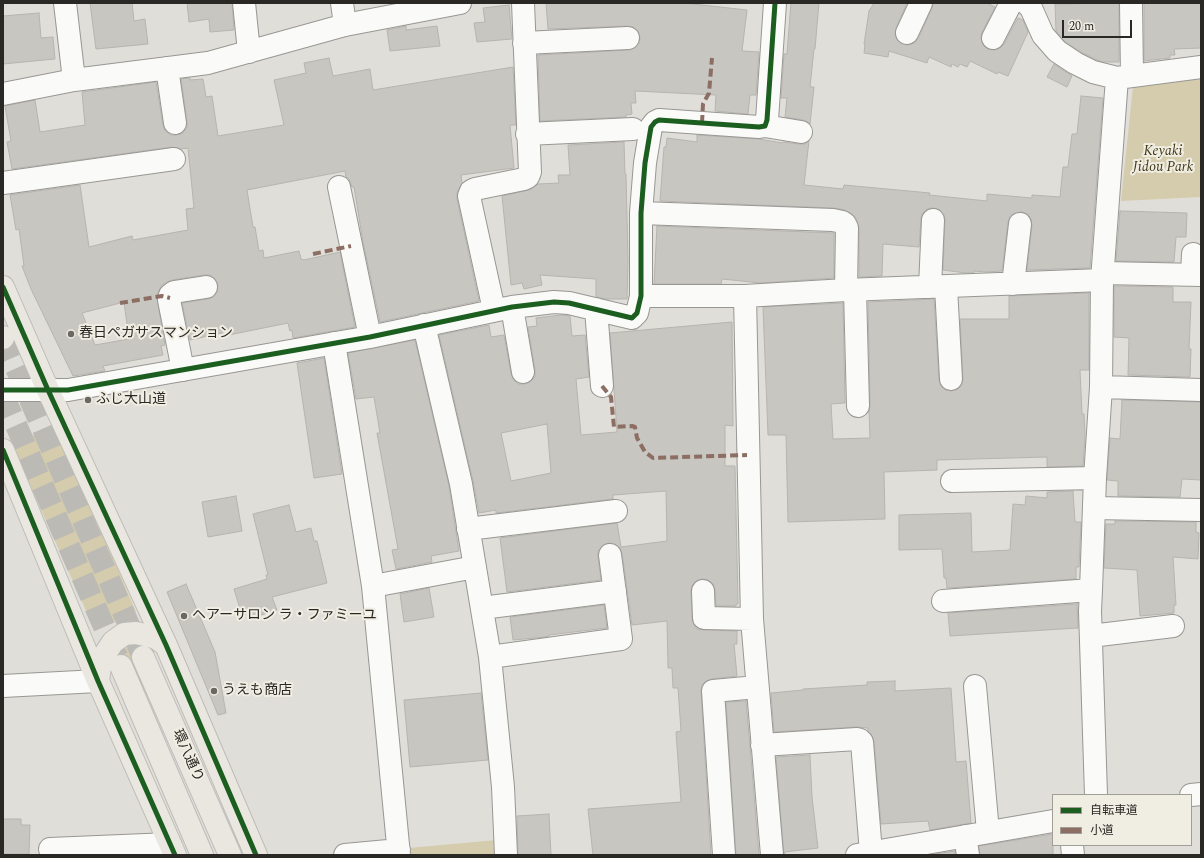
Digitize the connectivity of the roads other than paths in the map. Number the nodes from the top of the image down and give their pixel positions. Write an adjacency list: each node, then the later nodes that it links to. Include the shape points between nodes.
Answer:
1 (65, 3): 19 (street)
2 (244, 3): 15 (street)
3 (342, 3): 10 (street)
4 (456, 3): 10 (street)
5 (523, 3): 14 (street)
6 (775, 3): 22 (street)
7 (921, 3): 11 (street)
8 (1131, 3): 18 (street)
9 (1025, 4): 13 (street); 18 (street, via 1057,51 1093,72)
10 (345, 25): 15 (street)
11 (907, 32)
12 (628, 38): 14 (street)
13 (993, 38)
14 (524, 43): 25 (street)
15 (249, 52): 17 (street, via 208,63)
16 (1201, 67): 18 (street)
17 (167, 68): 19 (street); 21 (street)
18 (1125, 77): 34 (street)
19 (74, 80): 20 (street)
20 (3, 94)
21 (175, 123)
22 (765, 126): 24 (street); 29 (street, via 659,120 655,122 651,128 645,163)
23 (633, 129): 25 (street)
24 (801, 132)
25 (527, 134): 42 (street, via 530,172 528,177 475,189 469,196)
26 (174, 159): 27 (street)
27 (3, 183)
28 (339, 187): 45 (street)
29 (641, 213): 39 (street, via 842,222 847,228); 40 (street)
30 (933, 220): 38 (street)
31 (1020, 224): 35 (street)
32 (1193, 254): 33 (street)
33 (1197, 275): 34 (street)
34 (1102, 277): 35 (street); 51 (street)
35 (1013, 284): 38 (street)
36 (3, 287): 53 (main road)
37 (206, 287): 47 (street, via 174,292 170,295)
38 (938, 287): 39 (street); 49 (street)
39 (851, 290): 41 (street); 55 (street)
40 (640, 296): 41 (street); 43 (street, via 637,313 632,318)
41 (744, 296): 71 (street)
42 (503, 308): 43 (street, via 554,302); 44 (street); 48 (street)
43 (596, 309): 50 (street)
44 (424, 325): 45 (street); 62 (street)
45 (370, 337): 46 (street)
46 (334, 343): 47 (street); 65 (street)
47 (183, 370): 53 (street, via 68,390)
48 (523, 372)
49 (951, 379)
50 (602, 386)
51 (1101, 387): 54 (street); 57 (street)
52 (3, 390): 53 (street)
53 (48, 390): 74 (main road)
54 (1201, 390)
55 (858, 406)
56 (3, 450): 78 (main road)
57 (1095, 478): 58 (street); 59 (street)
58 (952, 481)
59 (1094, 508): 60 (street); 66 (street)
60 (1201, 510)
61 (616, 511): 62 (street)
62 (468, 529): 64 (street)
63 (610, 556): 67 (street)
64 (475, 567): 65 (street); 70 (street)
65 (373, 586): 89 (street)
66 (1091, 590): 69 (street); 73 (street)
67 (615, 591): 70 (street); 76 (street, via 621,639)
68 (703, 591): 71 (street, via 704,618)
69 (943, 601)
70 (482, 608): 76 (street)
71 (752, 619): 81 (street)
72 (1173, 626): 73 (street)
73 (1091, 636): 83 (street)
74 (166, 645): 78 (main road, via 156,638 145,635 124,634 113,642 105,654); 93 (main road)
75 (143, 657): 92 (main road, 環八通り)
76 (490, 657): 95 (street, via 503,787)
77 (121, 666): 91 (main road, 環八通り)
78 (98, 681): 79 (street); 88 (main road)
79 (3, 686)
80 (975, 686): 85 (street)
81 (757, 687): 82 (street); 96 (street, via 713,691)
82 (762, 745): 90 (street, via 857,738 862,742); 97 (street)
83 (1096, 794)
84 (1052, 821): 85 (street)
85 (988, 832): 86 (street)
86 (966, 846): 90 (street)
87 (50, 849): 88 (street)
88 (172, 849)
89 (399, 852): 94 (street)
90 (865, 854)
91 (202, 855)
92 (230, 855)
93 (256, 855)
94 (345, 855)
95 (506, 855)
96 (724, 855)
97 (772, 855)

